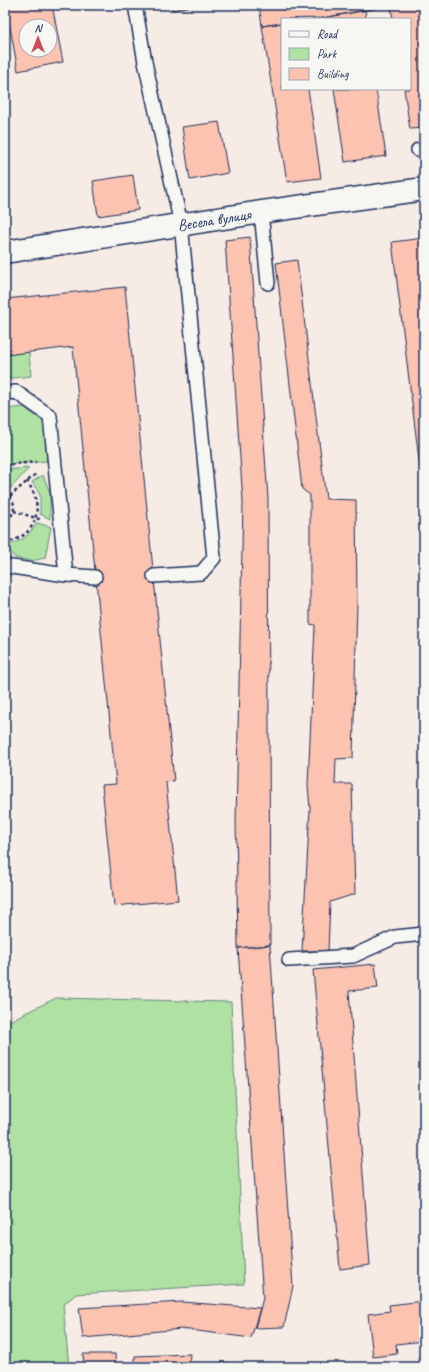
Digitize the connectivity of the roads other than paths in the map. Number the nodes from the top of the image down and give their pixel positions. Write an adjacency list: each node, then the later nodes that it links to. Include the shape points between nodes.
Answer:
1 (135, 5): 4 (lane)
2 (424, 189): 3 (street, Весела вулиця)
3 (261, 212): 4 (street, Весела вулиця); 6 (lane)
4 (181, 224): 5 (street, Весела вулиця); 10 (lane, via 214,558 201,573)
5 (5, 252)
6 (268, 283)
7 (5, 393): 9 (lane, via 16,392 50,416)
8 (5, 566): 9 (lane)
9 (66, 575): 11 (lane)
10 (154, 576)
11 (95, 577)
12 (424, 934): 13 (lane, via 395,937 353,956)
13 (289, 960)

